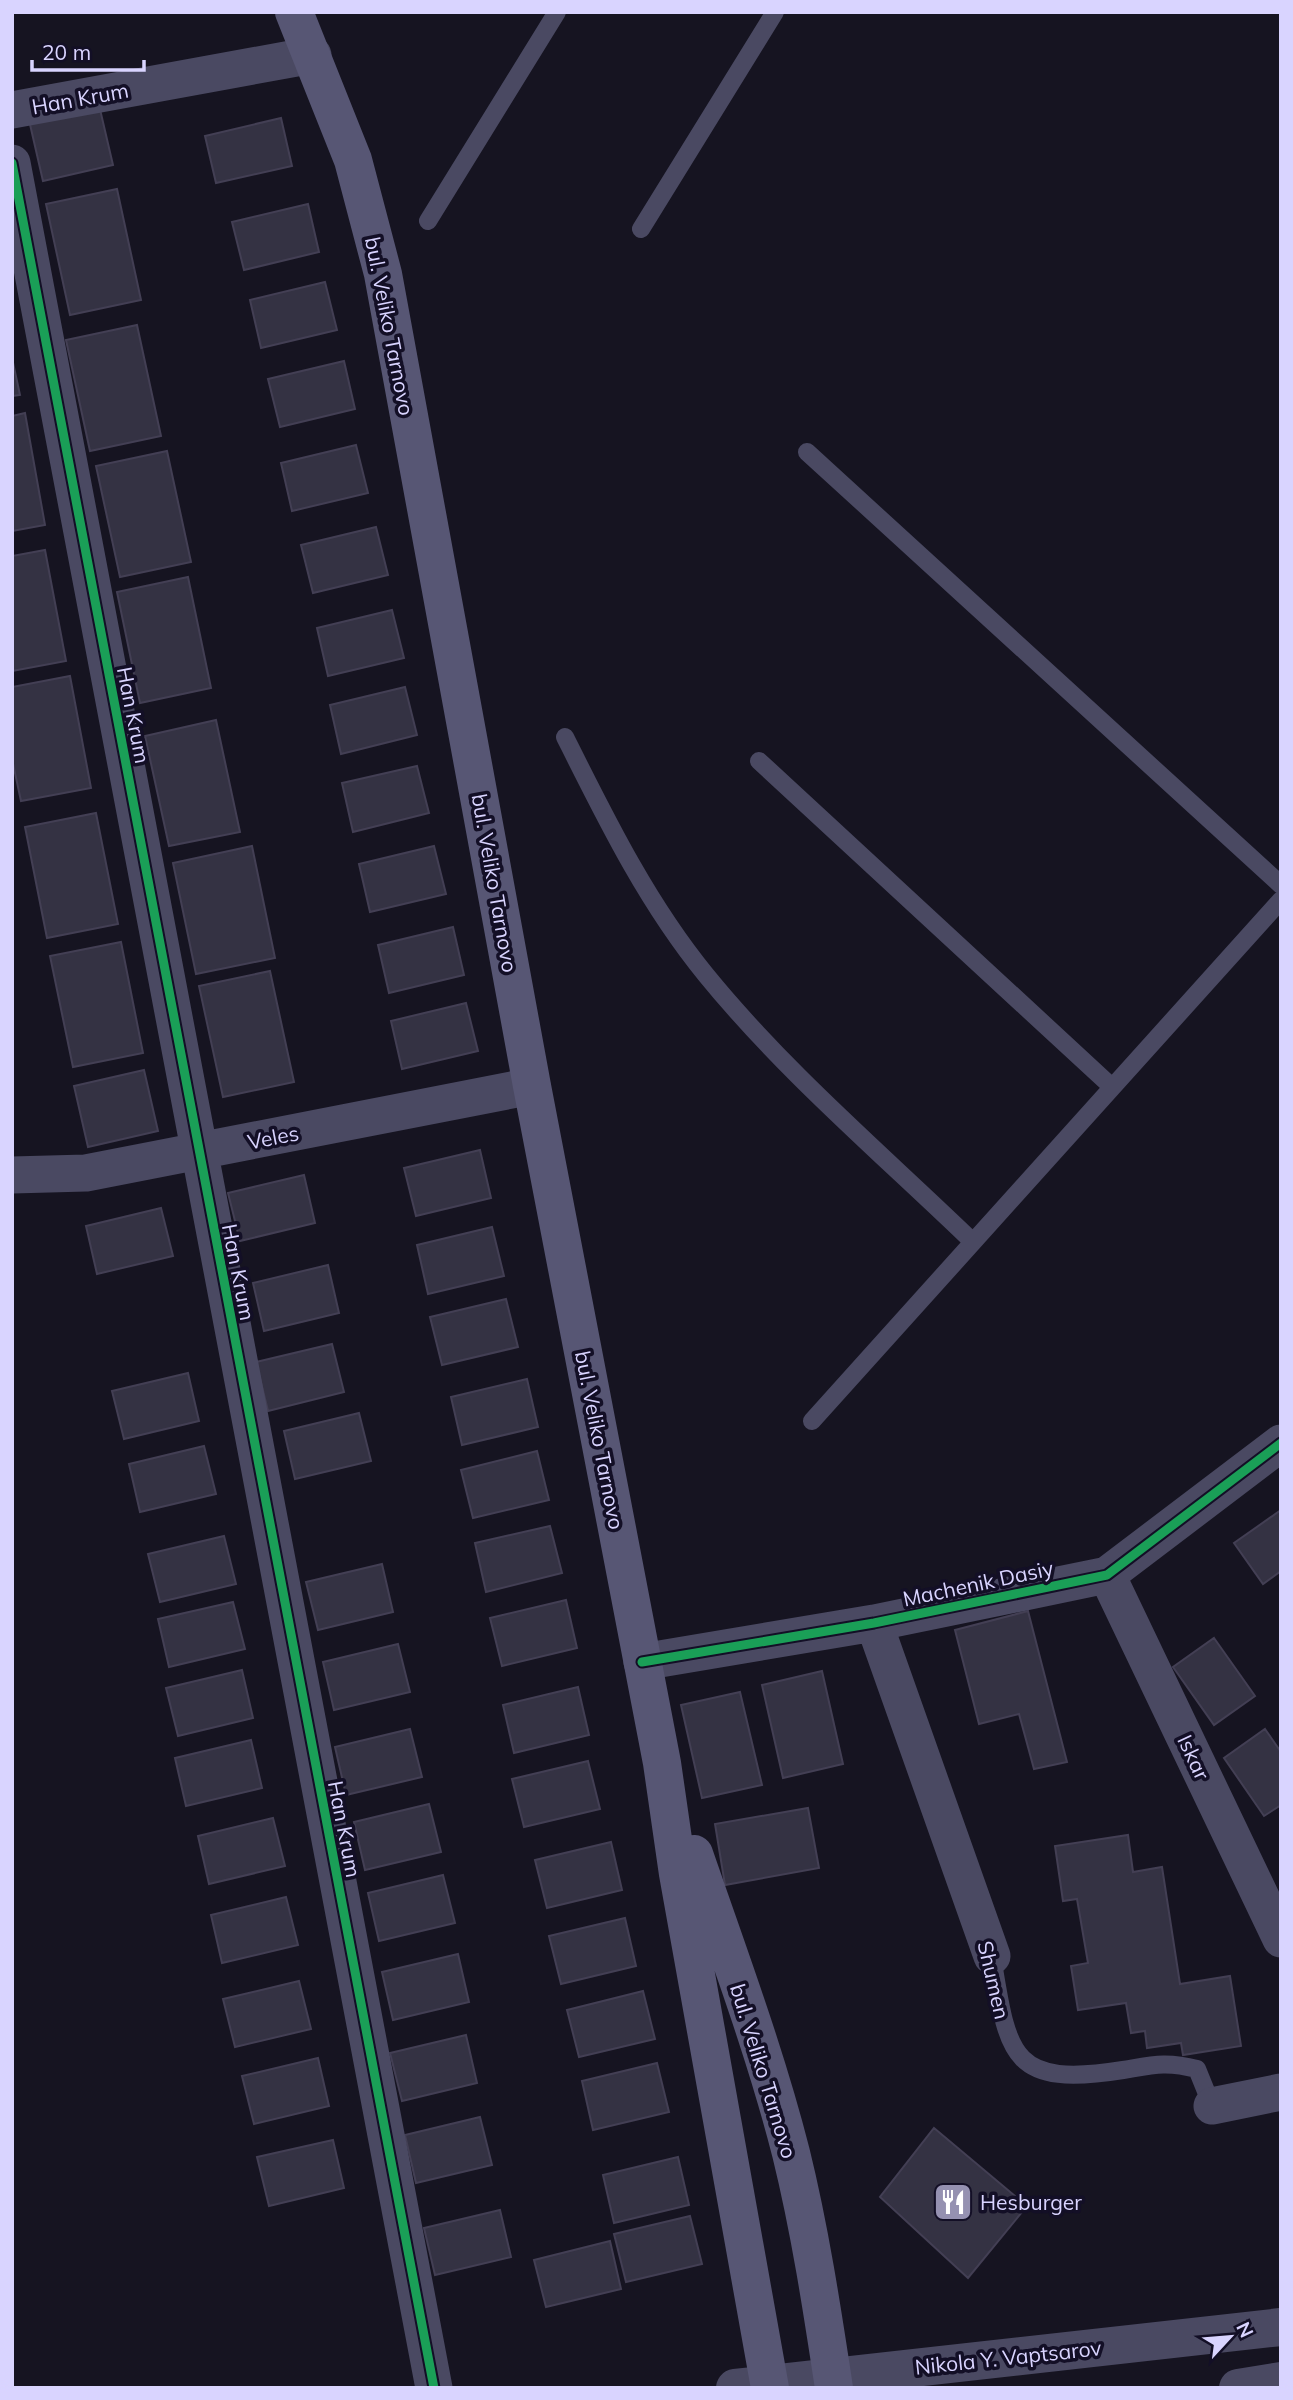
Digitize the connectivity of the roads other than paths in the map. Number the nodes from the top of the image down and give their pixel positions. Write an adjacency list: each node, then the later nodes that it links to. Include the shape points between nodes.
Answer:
1 (294, 12): 4 (main road, bul. Veliko Tarnovo)
2 (557, 12): 7 (lane)
3 (775, 12): 8 (lane)
4 (313, 55): 5 (street, Han Krum); 14 (main road, bul. Veliko Tarnovo, via 353,160 383,274)
5 (12, 110)
6 (12, 163): 16 (street, Han Krum)
7 (428, 221)
8 (641, 229)
9 (807, 452): 12 (lane)
10 (565, 737): 18 (lane, via 652,900 705,974 780,1056)
11 (760, 761): 15 (lane)
12 (1281, 885)
13 (1281, 900): 15 (lane)
14 (532, 1086): 16 (street, Veles); 23 (main road, bul. Veliko Tarnovo)
15 (1112, 1087): 18 (lane)
16 (198, 1152): 17 (street, Veles, via 86,1173); 34 (street, Han Krum)
17 (12, 1175)
18 (973, 1242): 19 (lane)
19 (812, 1421)
20 (1281, 1443): 21 (street, Machenik Dasiy)
21 (1107, 1575): 22 (street, Machenik Dasiy); 25 (street, Iskar)
22 (874, 1623): 23 (street, Machenik Dasiy); 27 (street, Shumen)
23 (642, 1662): 24 (main road, bul. Veliko Tarnovo)
24 (662, 1763): 32 (main road, bul. Veliko Tarnovo, via 747,2008 791,2152); 33 (main road, bul. Veliko Tarnovo)
25 (1270, 1886): 26 (street, Iskar)
26 (1281, 1939)
27 (992, 1955): 29 (lane, Shumen, via 1003,2022 1015,2049 1030,2067 1054,2076 1080,2077 1171,2063 1197,2069)
28 (1281, 2092): 29 (street, Shumen)
29 (1212, 2106)
30 (1281, 2327): 32 (street, Nikola Y. Vaptsarov)
31 (1281, 2381): 35 (street)
32 (833, 2382): 33 (street, Nikola Y. Vaptsarov)
33 (758, 2386)
34 (435, 2388)
35 (1238, 2388)

